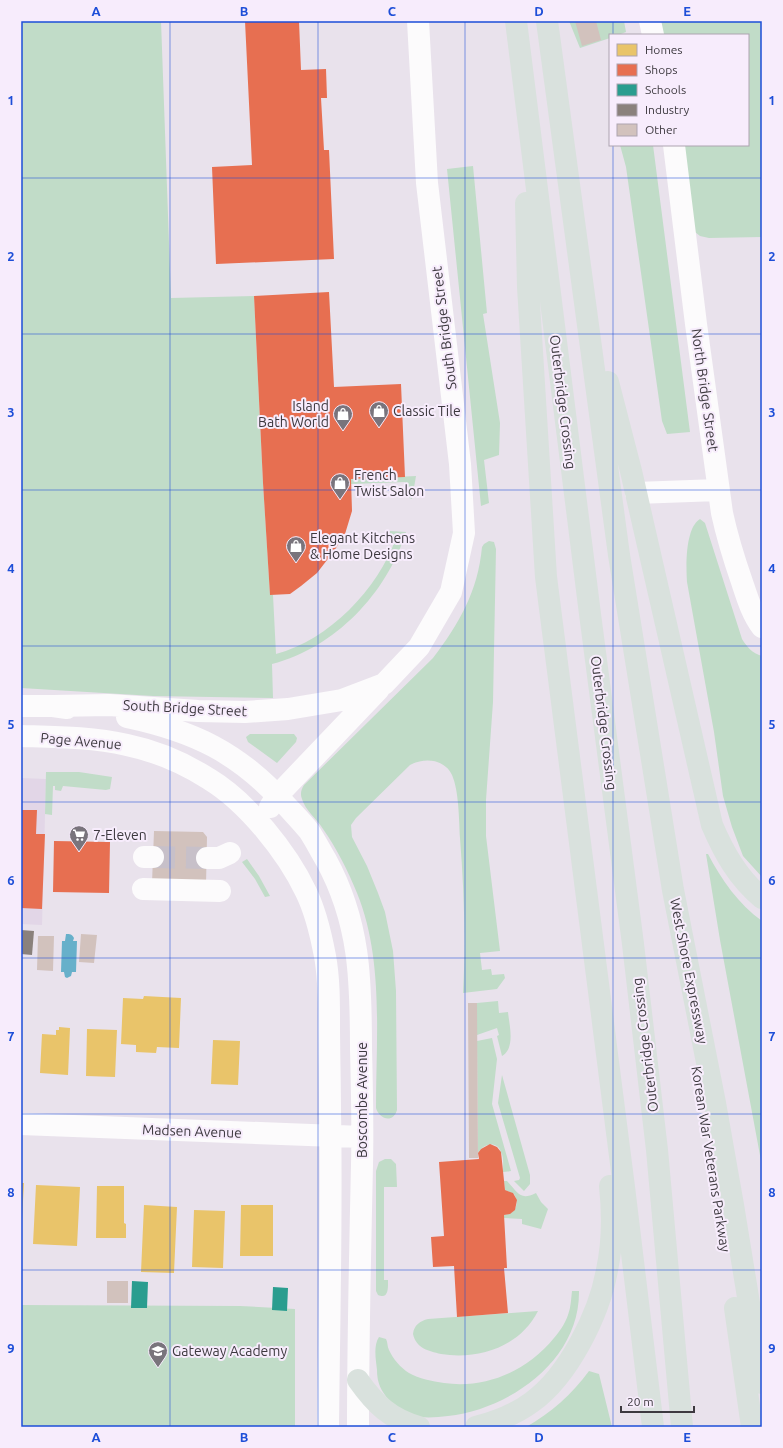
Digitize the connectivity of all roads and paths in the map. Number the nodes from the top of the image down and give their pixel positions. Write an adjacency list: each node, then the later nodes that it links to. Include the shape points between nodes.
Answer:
1 (418, 21): 12 (street, South Bridge Street, via 427,183 460,464 464,533 451,592 419,647)
2 (516, 21): 6 (highway, Outerbridge Crossing)
3 (547, 21): 8 (highway)
4 (650, 21): 5 (street)
5 (654, 34)
6 (524, 81): 16 (highway, via 528,287 546,577); 35 (highway, Outerbridge Crossing, via 633,944 657,1150)
7 (674, 146): 9 (street, North Bridge Street)
8 (583, 285): 10 (highway); 22 (highway, via 619,556)
9 (718, 490): 10 (street); 11 (street, North Bridge Street, via 727,536 751,607)
10 (636, 493): 24 (highway, via 712,825 731,863)
11 (762, 628)
12 (384, 684): 14 (street, South Bridge Street, via 342,700 281,710 221,713 109,705); 17 (street, South Bridge Street)
13 (21, 706): 14 (street, Page Avenue)
14 (53, 706): 17 (street, Page Avenue, via 148,722 207,742 258,777)
15 (21, 736): 18 (street, Page Avenue, via 107,741 172,759 210,779 237,800)
16 (573, 793): 33 (highway, via 574,901 610,1191 612,1231 607,1272 599,1300 581,1341 558,1378 545,1392 515,1413); 34 (highway)
17 (277, 796): 18 (street, South Bridge Street); 27 (street, Boscombe Avenue, via 309,831 320,848 338,884 350,920 361,991)
18 (260, 824): 26 (street, via 284,854 307,894 321,938 328,985)
19 (230, 853): 20 (street, via 219,858)
20 (207, 858)
21 (143, 888): 23 (street)
22 (673, 890): 29 (highway, West Shore Expressway, via 698,1009 735,1213); 36 (highway, Korean War Veterans Parkway, via 687,1011 720,1206)
23 (220, 891)
24 (762, 898)
25 (21, 1124): 26 (street, Madsen Avenue)
26 (330, 1136): 27 (street, Madsen Avenue); 30 (street)
27 (362, 1137): 28 (street, Boscombe Avenue)
28 (358, 1380): 31 (street, Boscombe Avenue); 32 (highway, via 369,1396 385,1411 397,1419)
29 (762, 1383)
30 (328, 1427)
31 (358, 1427)
32 (419, 1427)
33 (476, 1427)
34 (653, 1427)
35 (682, 1427)
36 (752, 1427)

